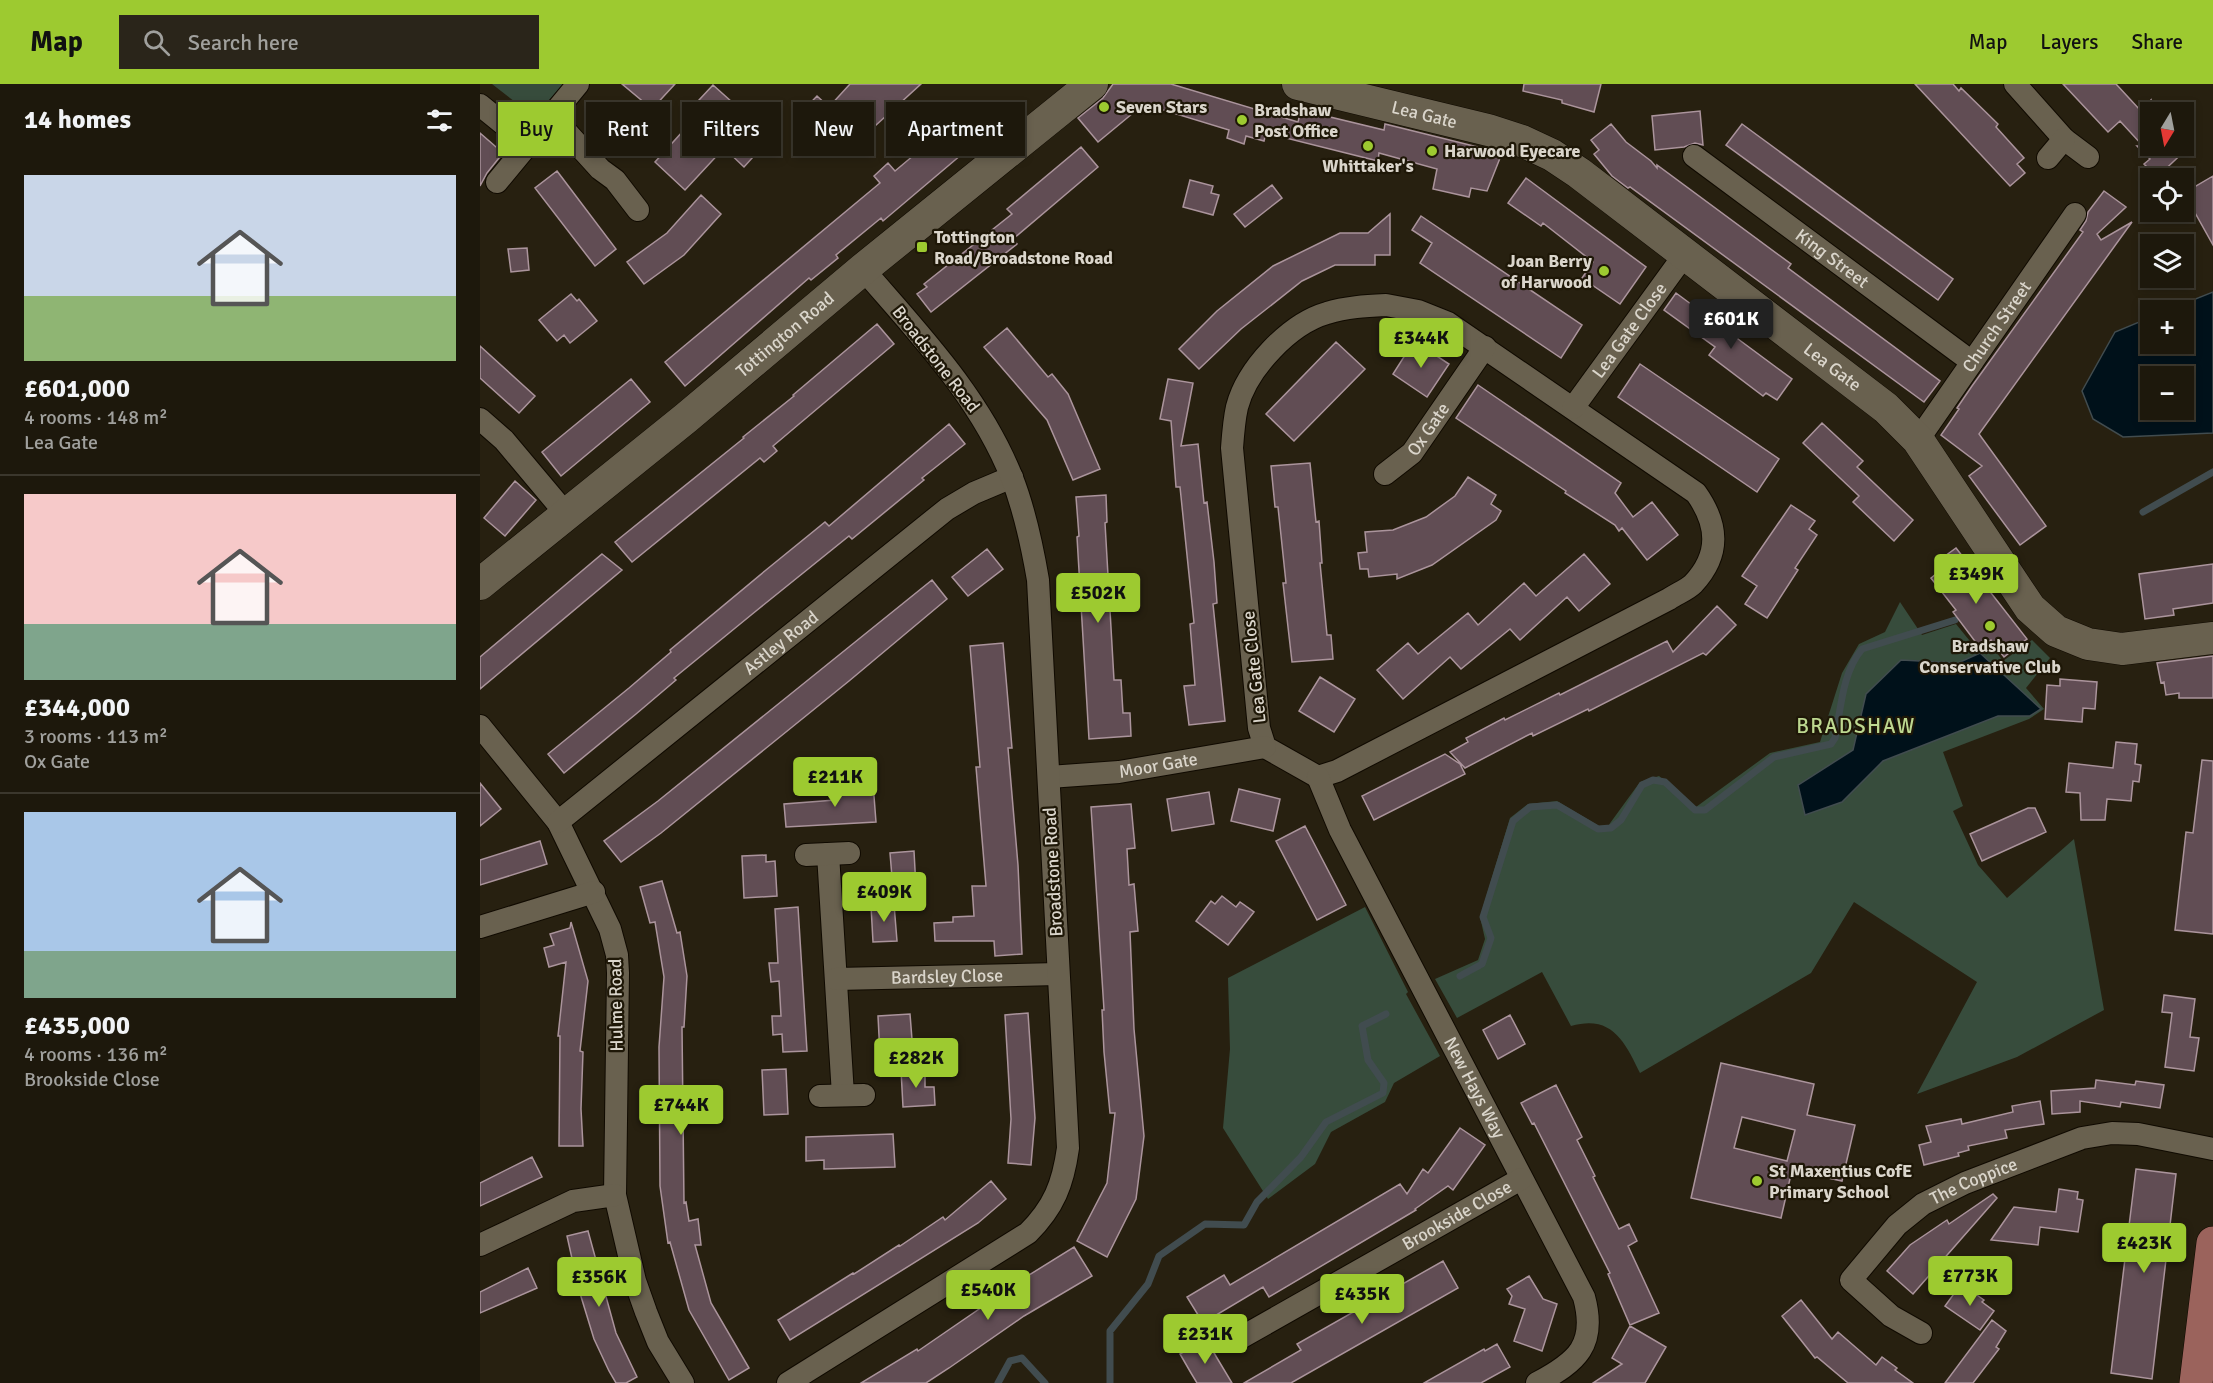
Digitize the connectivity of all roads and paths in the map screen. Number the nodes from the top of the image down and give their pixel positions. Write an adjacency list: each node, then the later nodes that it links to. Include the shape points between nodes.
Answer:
1 (578, 84): 5 (street)
2 (1092, 84): 18 (main road, Tottington Road)
3 (1298, 84): 17 (main road, Lea Gate, via 1522,141 1579,173)
4 (2015, 84): 8 (street)
5 (563, 102)
6 (480, 105): 7 (street)
7 (498, 120)
8 (2064, 139): 12 (street); 13 (street)
9 (574, 140): 15 (street)
10 (518, 156): 14 (street)
11 (1694, 156): 20 (street, King Street)
12 (2049, 158)
13 (2088, 158)
14 (497, 182)
15 (639, 210)
16 (2075, 214): 20 (street, Church Street)
17 (1685, 254): 21 (street, Lea Gate Close); 23 (main road, Lea Gate, via 1857,384)
18 (863, 269): 25 (street, Broadstone Road, via 968,395); 26 (main road, Tottington Road)
19 (1485, 347): 21 (street, Lea Gate Close); 24 (street, Ox Gate, via 1412,453); 30 (street, Lea Gate Close, via 1448,323 1418,311 1386,305 1355,306 1324,314 1298,328 1276,345 1248,383 1238,405 1232,448 1259,728)
20 (1972, 362): 23 (street, Church Street)
21 (1573, 408): 32 (street, Lea Gate Close, via 1696,493 1714,528 1713,548 1705,568 1692,585 1669,599 1337,771)
22 (480, 419): 26 (street, via 504,440)
23 (1918, 440): 28 (main road, Lea Gate, via 2030,608 2056,631 2088,644 2122,649)
24 (1385, 474)
25 (1012, 477): 31 (street, Broadstone Road, via 1028,526 1038,580); 33 (street, Astley Road, via 947,509)
26 (567, 515): 27 (main road, Tottington Road)
27 (480, 584)
28 (2213, 638)
29 (480, 726): 33 (street, Hulme Road)
30 (1265, 747): 31 (street, Moor Gate, via 1119,772); 32 (street, Lea Gate Close)
31 (1048, 777): 37 (street, Broadstone Road)
32 (1318, 777): 41 (street, New Hays Way, via 1340,830)
33 (558, 822): 35 (street, Hulme Road)
34 (828, 854): 38 (street)
35 (594, 892): 36 (street); 42 (street, Hulme Road, via 617,955)
36 (480, 927)
37 (1058, 974): 38 (street, Bardsley Close); 48 (street, Broadstone Road, via 1068,1148 1064,1173 1044,1217 1028,1233)
38 (836, 979): 39 (street, via 853,1095)
39 (820, 1096)
40 (2213, 1149): 45 (street, The Coppice, via 2112,1132 2082,1138 1965,1183 1923,1204 1897,1225 1851,1280 1891,1316)
41 (1521, 1179): 46 (street, Brookside Close); 49 (street, New Hays Way, via 1584,1297 1588,1312 1586,1340 1580,1352 1560,1371)
42 (615, 1195): 44 (street, via 573,1201); 47 (street, Hulme Road, via 646,1312 658,1342)
43 (2213, 1243): 50 (main road)
44 (480, 1245)
45 (1921, 1333)
46 (1235, 1340)
47 (683, 1383)
48 (788, 1383)
49 (1537, 1383)
50 (2196, 1383)

